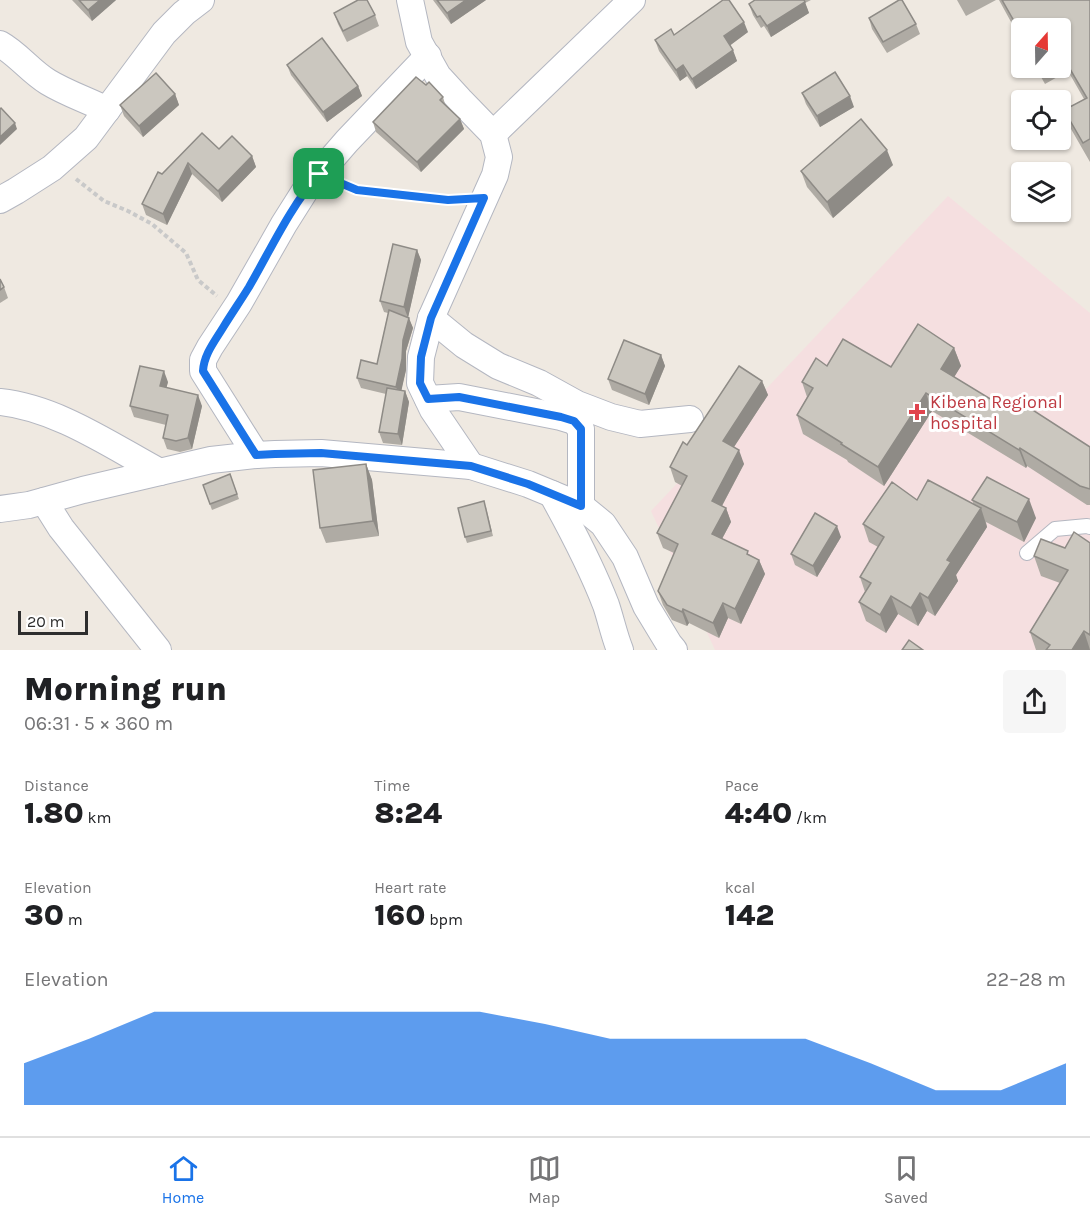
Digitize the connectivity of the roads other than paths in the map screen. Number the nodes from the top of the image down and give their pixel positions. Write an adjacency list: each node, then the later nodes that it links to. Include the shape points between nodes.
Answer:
1 (201, 0): 6 (street, via 164,33)
2 (410, 0): 5 (street, via 419,42)
3 (632, 0): 7 (street)
4 (0, 44): 6 (street, via 49,83)
5 (428, 56): 7 (street, via 438,75); 13 (street, via 308,186 203,360 203,371)
6 (107, 110): 8 (street, via 86,138 61,160)
7 (493, 134): 9 (street, via 499,158 495,175)
8 (0, 200)
9 (431, 318): 10 (street, via 421,357 420,383); 12 (street, via 498,366 577,404 640,424)
10 (428, 399): 14 (street); 18 (street, via 459,397 574,421 581,429)
11 (0, 402): 15 (street, via 48,413)
12 (690, 419)
13 (256, 455): 14 (street, via 321,453); 15 (street)
14 (471, 466): 16 (street)
15 (160, 472): 17 (street)
16 (552, 494): 18 (street); 23 (street, via 588,563)
17 (44, 501): 19 (street); 22 (street, via 67,536)
18 (581, 506): 24 (street, via 603,524 625,557 646,606)
19 (0, 509)
20 (1090, 527): 21 (lane, via 1054,529)
21 (1028, 553)
22 (158, 650)
23 (620, 650)
24 (674, 650)

